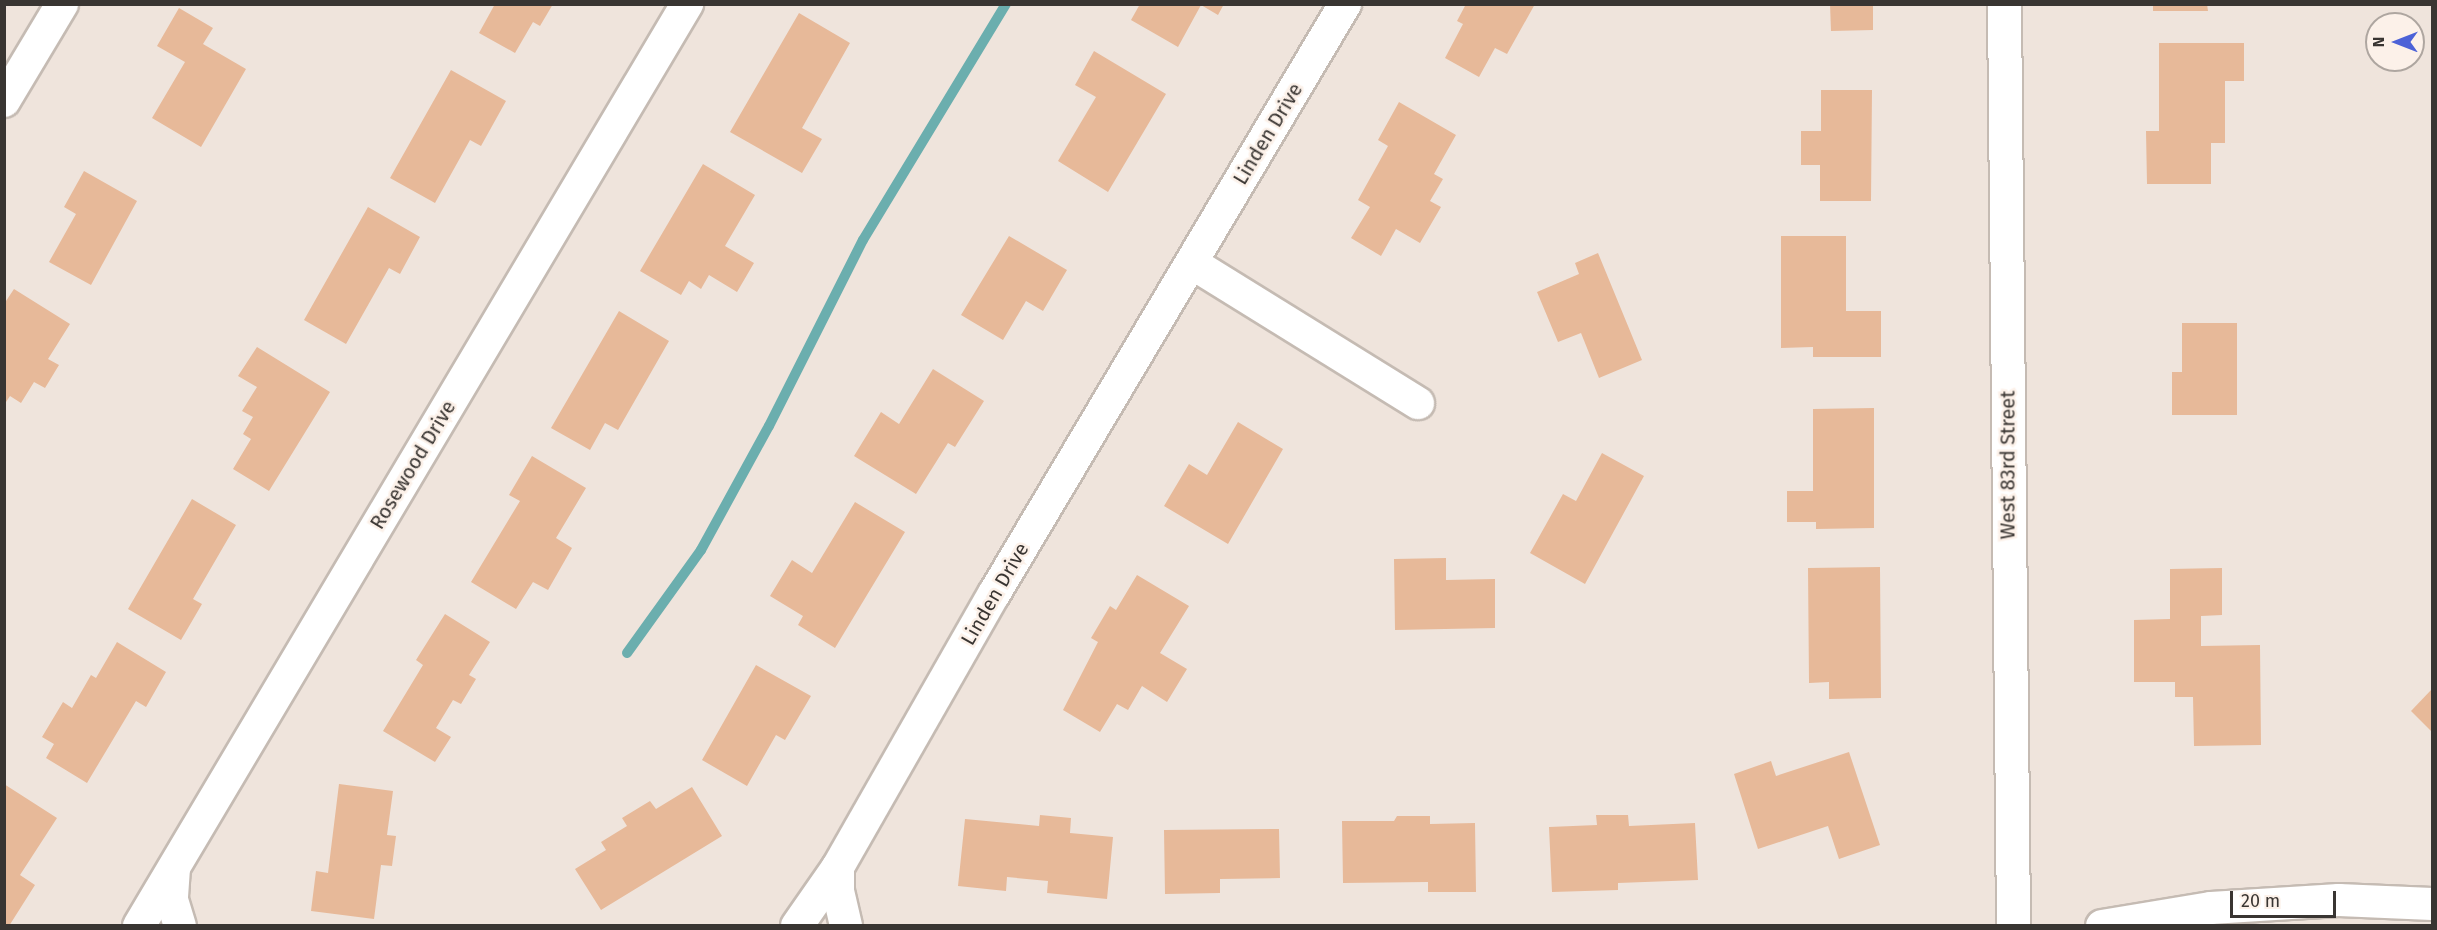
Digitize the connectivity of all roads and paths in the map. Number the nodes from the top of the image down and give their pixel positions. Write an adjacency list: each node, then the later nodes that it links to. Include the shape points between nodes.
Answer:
1 (62, 4): 5 (street)
2 (687, 4): 9 (street, Rosewood Drive)
3 (1345, 4): 6 (street, Linden Drive)
4 (2004, 4): 15 (street, West 83rd Street)
5 (4, 101)
6 (1192, 263): 7 (street); 8 (street, Linden Drive, via 994,594)
7 (1418, 403)
8 (838, 867): 13 (street, Linden Drive); 14 (street, via 838,891)
9 (174, 868): 11 (street, Rosewood Drive); 12 (street, via 172,900)
10 (2433, 904): 16 (street, via 2339,900 2211,908)
11 (139, 926)
12 (180, 926)
13 (797, 926)
14 (846, 926)
15 (2013, 926)
16 (2102, 926)

